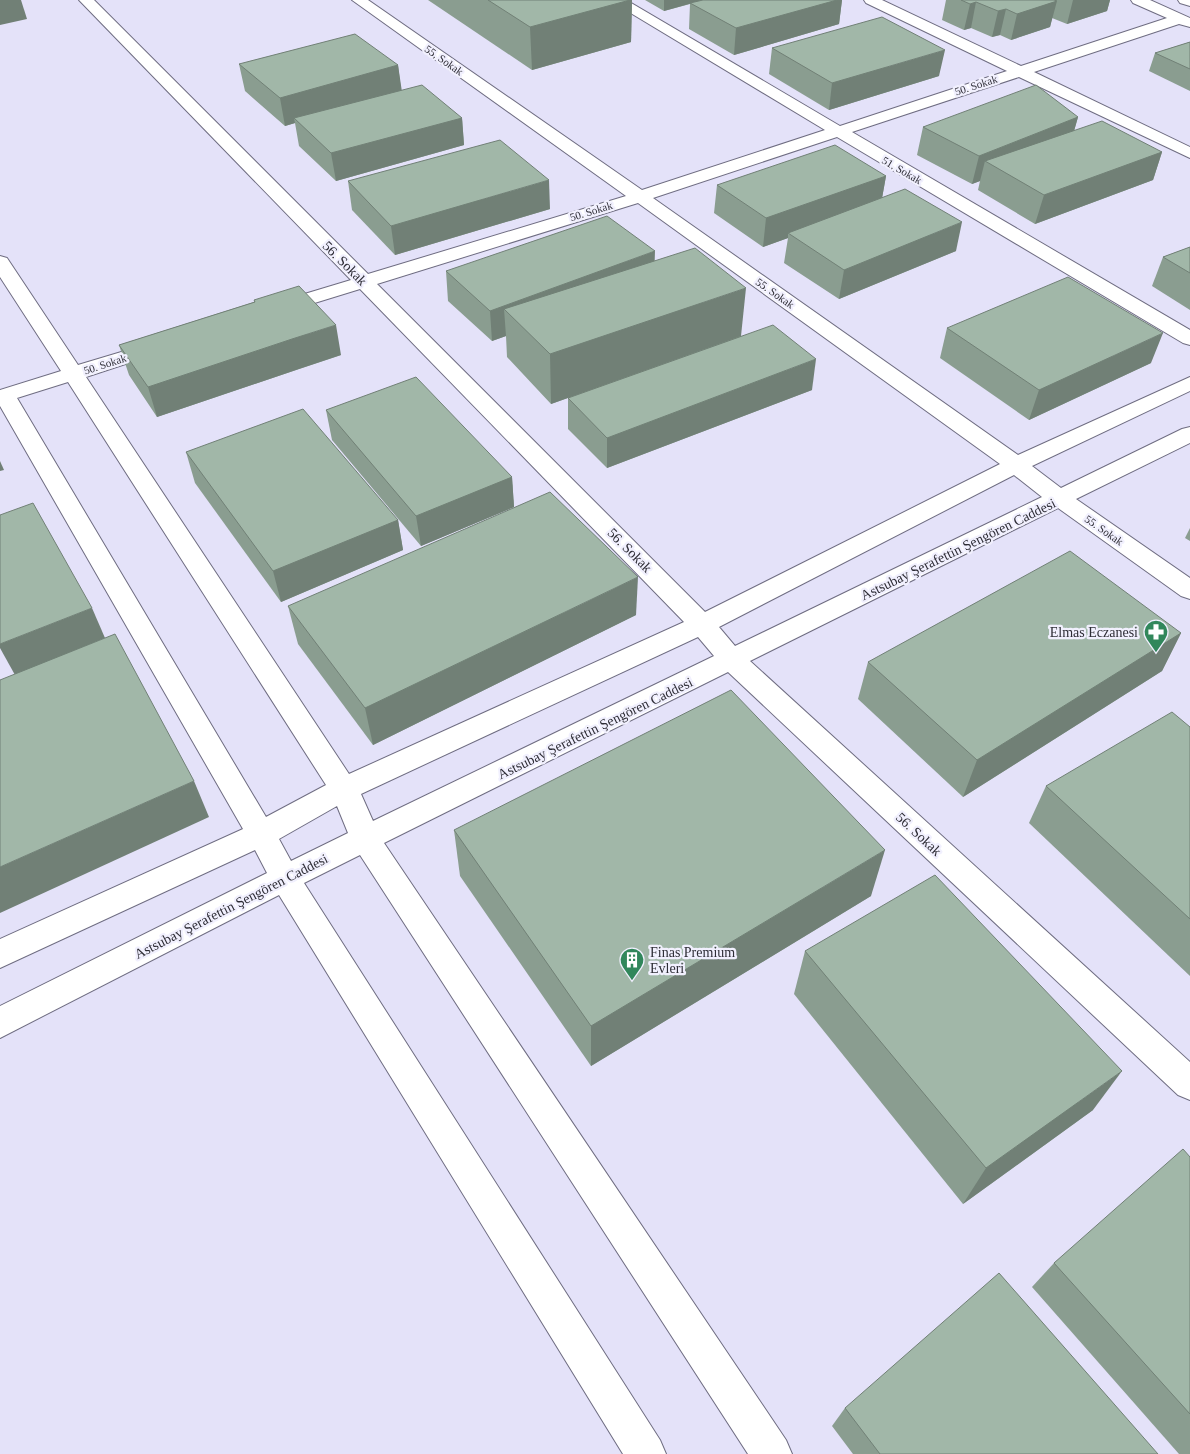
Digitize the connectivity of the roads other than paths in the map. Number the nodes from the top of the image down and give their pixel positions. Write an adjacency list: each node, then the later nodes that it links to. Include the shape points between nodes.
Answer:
1 (86, 0): 14 (street, 56. Sokak)
2 (359, 0): 12 (street, 55. Sokak)
3 (616, 0): 10 (street, 51. Sokak)
4 (872, 0): 9 (street)
5 (1138, 0): 8 (street)
6 (1185, 0): 7 (street)
7 (1190, 2)
8 (1185, 21): 9 (street, 50. Sokak)
9 (1018, 71): 10 (street, 50. Sokak); 11 (street)
10 (835, 131): 12 (street, 50. Sokak); 16 (street, 51. Sokak)
11 (1190, 153)
12 (640, 196): 14 (street, 50. Sokak); 22 (street, 55. Sokak)
13 (0, 262): 18 (street)
14 (363, 281): 15 (street, 50. Sokak); 25 (street, 56. Sokak)
15 (260, 314)
16 (1190, 339)
17 (176, 341): 18 (street, 50. Sokak)
18 (73, 375): 20 (street, 50. Sokak); 27 (street)
19 (1190, 384): 22 (street)
20 (2, 397): 28 (street)
21 (1190, 434): 23 (street, Astsubay Şerafettin Şengören Caddesi)
22 (1016, 465): 23 (street, 55. Sokak); 25 (street)
23 (1059, 498): 24 (street, 55. Sokak); 26 (street, Astsubay Şerafettin Şengören Caddesi)
24 (1190, 590)
25 (702, 624): 26 (street, 56. Sokak); 27 (street)
26 (732, 660): 29 (street, Astsubay Şerafettin Şengören Caddesi); 33 (street, 56. Sokak)
27 (344, 789): 28 (street); 29 (street)
28 (261, 834): 30 (street); 31 (street)
29 (366, 840): 30 (street, Astsubay Şerafettin Şengören Caddesi); 35 (street)
30 (285, 878): 32 (street, Astsubay Şerafettin Şengören Caddesi); 34 (street)
31 (0, 954)
32 (0, 1023)
33 (1190, 1084)
34 (646, 1454)
35 (772, 1454)

